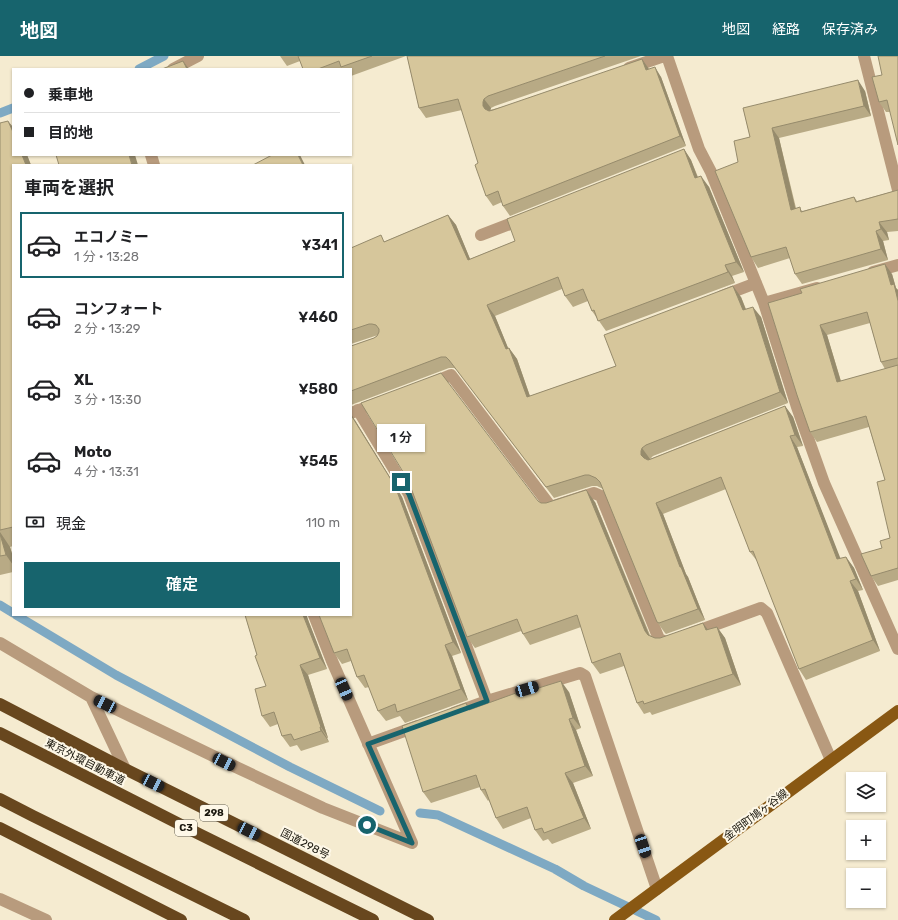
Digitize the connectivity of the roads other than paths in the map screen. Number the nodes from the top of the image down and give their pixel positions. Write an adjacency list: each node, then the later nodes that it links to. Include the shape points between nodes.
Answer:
1 (198, 56): 4 (street)
2 (666, 56): 5 (street); 11 (street, via 695,151 711,172)
3 (864, 56): 6 (street)
4 (175, 68)
5 (621, 71)
6 (898, 190)
7 (532, 215): 8 (street)
8 (481, 235)
9 (898, 265): 10 (street)
10 (861, 276)
11 (756, 283): 13 (street); 14 (street)
12 (831, 284): 14 (street)
13 (712, 300)
14 (764, 303): 20 (street, via 793,408)
15 (415, 389): 29 (street, via 451,375 551,507 594,493 601,496 658,639 666,642 761,608 767,613)
16 (394, 397): 17 (street)
17 (354, 411): 22 (street, via 409,494)
18 (314, 616): 28 (street)
19 (0, 643): 21 (street)
20 (898, 649)
21 (91, 697): 28 (street, via 323,808 412,843); 30 (street)
22 (487, 701): 25 (street); 33 (street, via 580,673 585,676)
23 (0, 704): 30 (highway, 国道298号 / 298)
24 (898, 711): 29 (main road, 金明町鳩ヶ谷線)
25 (442, 717)
26 (428, 722): 28 (street)
27 (0, 733): 38 (highway, 東京外環自動車道 / C3)
28 (368, 744)
29 (831, 760): 33 (main road, 金明町鳩ヶ谷線)
30 (126, 769): 39 (highway, 国道298号 / 298)
31 (0, 799): 37 (highway)
32 (0, 828): 36 (highway)
33 (657, 889): 40 (main road, 金明町鳩ヶ谷線)
34 (0, 899): 35 (street)
35 (46, 920)
36 (182, 920)
37 (244, 920)
38 (373, 920)
39 (428, 920)
40 (615, 920)

